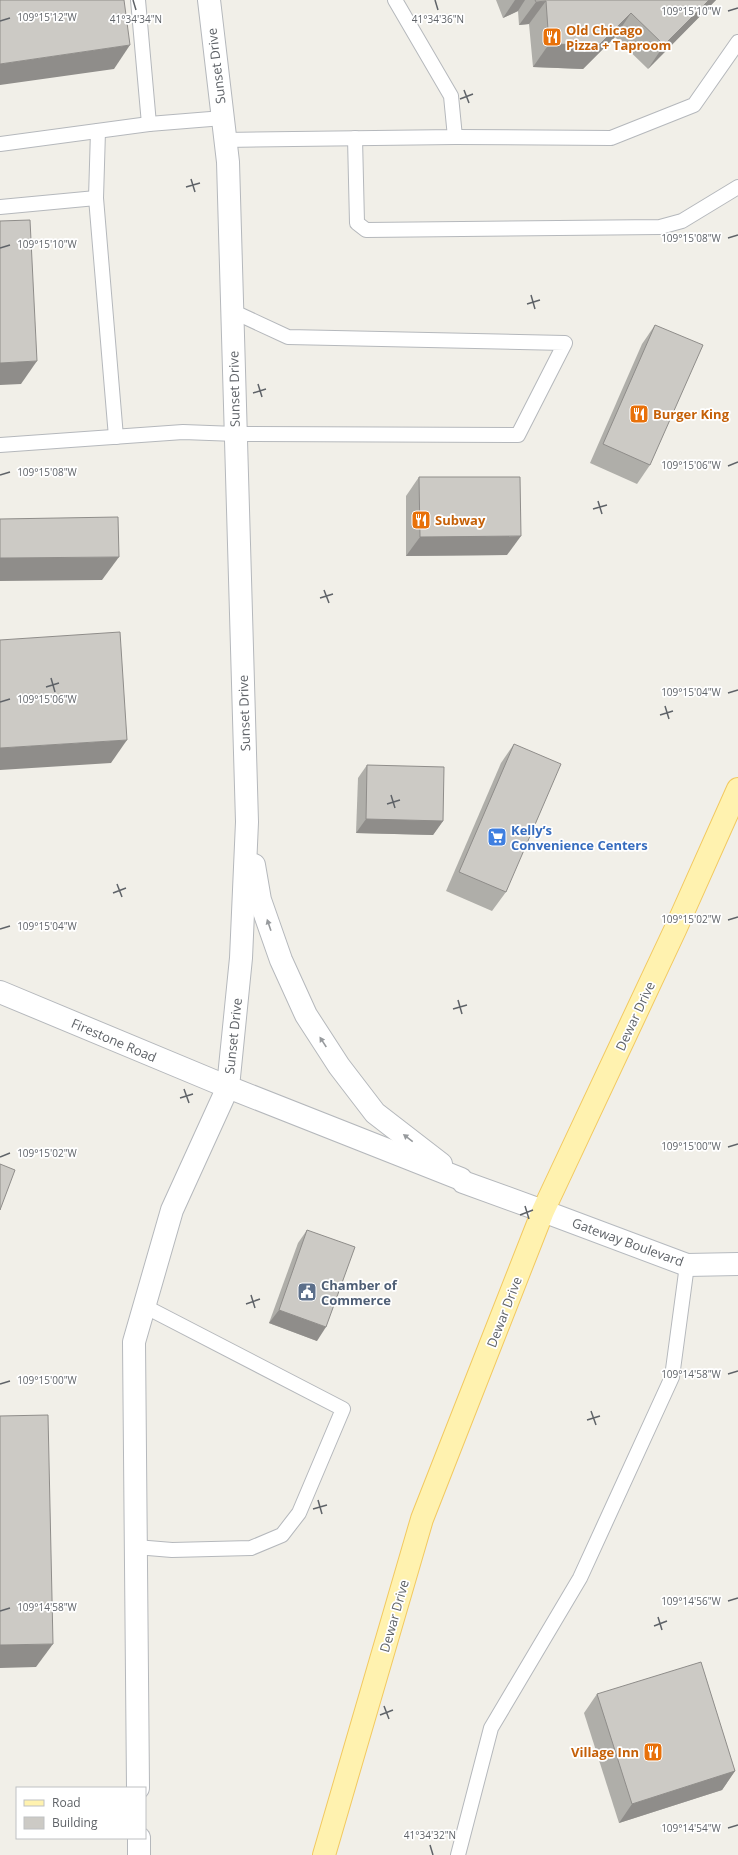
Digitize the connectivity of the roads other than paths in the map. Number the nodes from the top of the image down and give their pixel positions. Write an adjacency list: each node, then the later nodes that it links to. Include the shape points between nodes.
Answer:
1 (138, 0): 6 (lane)
2 (209, 0): 5 (street, Sunset Drive)
3 (395, 0): 8 (lane, via 451,96)
4 (738, 42): 8 (lane, via 694,104 611,138)
5 (223, 118): 6 (lane); 10 (street, Sunset Drive)
6 (149, 124): 7 (lane)
7 (98, 131): 11 (lane); 13 (lane)
8 (455, 137): 9 (lane)
9 (355, 138): 10 (lane); 12 (lane, via 357,223 366,230 660,227 682,221)
10 (225, 140): 15 (street, Sunset Drive, via 228,162)
11 (0, 144)
12 (738, 187)
13 (96, 198): 14 (lane); 17 (lane)
14 (0, 207)
15 (232, 311): 16 (street, Sunset Drive); 16 (lane, via 288,337 565,343 518,435)
16 (236, 434): 17 (lane, via 183,432); 20 (street, Sunset Drive)
17 (116, 437): 18 (lane)
18 (0, 445)
19 (738, 789): 24 (main road, Dewar Drive)
20 (247, 822): 22 (street, Sunset Drive, via 241,958); 23 (street, one-way to 20, via 375,1113 339,1066 306,1015 281,960 260,900)
21 (0, 992): 22 (street, Firestone Road)
22 (228, 1088): 23 (street, Sunset Drive); 27 (street, via 172,1210)
23 (461, 1179): 24 (street, Sunset Drive, via 463,1182)
24 (543, 1211): 26 (street, Gateway Boulevard); 32 (main road, Dewar Drive, via 422,1519)
25 (738, 1264): 26 (street, Gateway Boulevard)
26 (687, 1265): 33 (lane, via 672,1377 580,1578 491,1728)
27 (144, 1306): 28 (street, via 134,1342); 28 (lane, via 343,1410 299,1513 282,1535 251,1548 172,1550)
28 (136, 1547): 29 (street)
29 (138, 1787)
30 (139, 1839): 31 (street)
31 (139, 1855)
32 (324, 1855)
33 (458, 1855)

